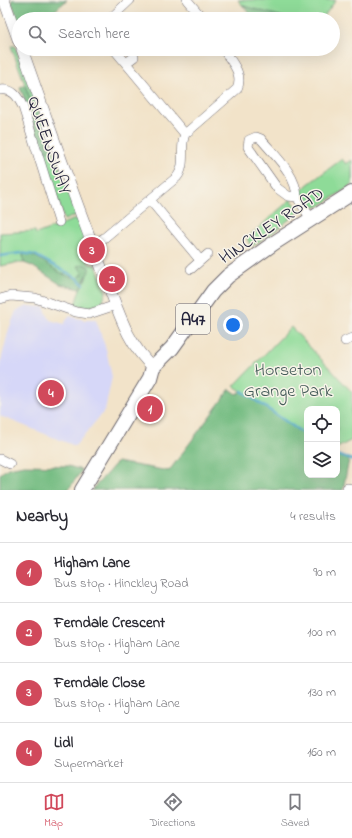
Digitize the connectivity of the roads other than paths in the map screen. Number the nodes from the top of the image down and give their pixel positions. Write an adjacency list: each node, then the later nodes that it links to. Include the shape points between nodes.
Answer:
1 (4, 0): 6 (street)
2 (130, 0): 4 (street)
3 (188, 0): 5 (street)
4 (117, 12)
5 (197, 12)
6 (12, 22)
7 (25, 56): 19 (street)
8 (120, 56): 11 (street)
9 (227, 56): 13 (street, via 237,71 237,90)
10 (134, 57): 11 (street)
11 (126, 63): 13 (street)
12 (0, 90): 18 (street, QUEENSWAY, via 13,92 23,107)
13 (185, 134): 16 (street, via 182,140 182,169 177,177)
14 (352, 194): 17 (main road, HINCKLEY ROAD / A47)
15 (297, 197): 15 (street, via 288,196 277,188 251,151 249,140 256,137 261,139 292,178); 17 (street)
16 (150, 200): 19 (street); 21 (street)
17 (311, 219): 25 (main road, HINCKLEY ROAD / A47, via 228,276 213,291 172,348)
18 (59, 222)
19 (93, 245): 24 (street)
20 (208, 254): 21 (street)
21 (200, 260): 22 (street)
22 (191, 269)
23 (0, 299): 24 (street, via 11,296 35,298 82,314)
24 (116, 305): 25 (street, via 129,337 141,356)
25 (153, 367): 28 (main road, HINCKLEY ROAD / A47, via 145,388)
26 (0, 459): 27 (street)
27 (10, 464)
28 (82, 490)

